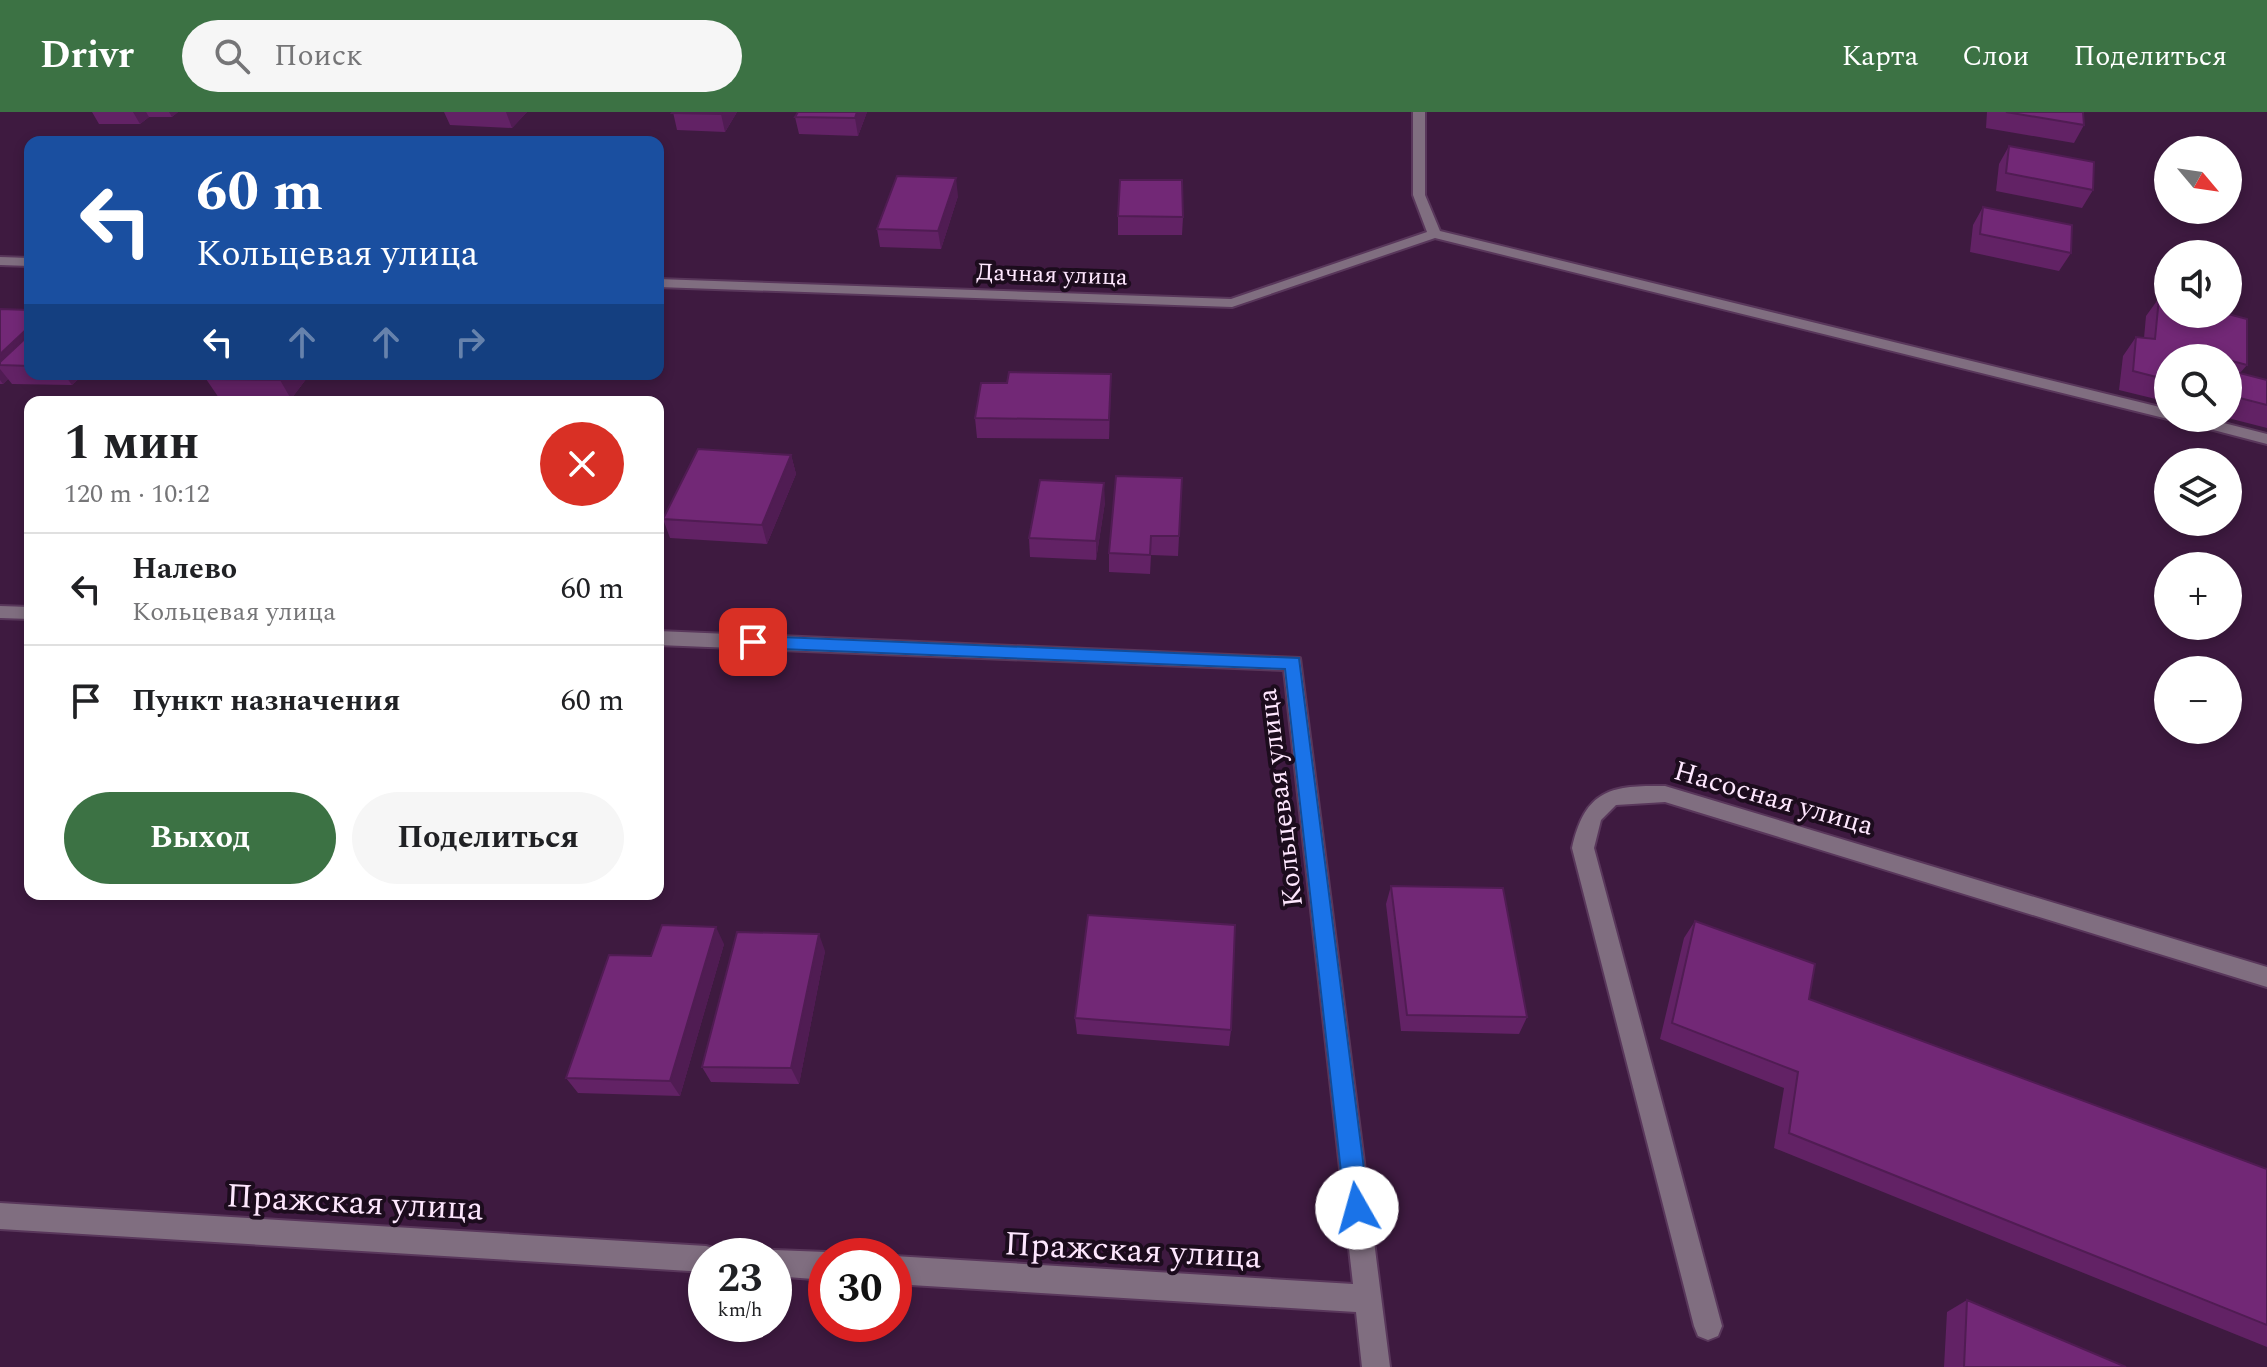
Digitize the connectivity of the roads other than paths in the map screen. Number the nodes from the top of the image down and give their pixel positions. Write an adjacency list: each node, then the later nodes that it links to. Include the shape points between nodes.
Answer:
1 (1419, 112): 2 (street, via 1419,195)
2 (1434, 234): 5 (street, Дачная улица, via 1232,303); 6 (street)
3 (0, 261): 4 (street)
4 (24, 262)
5 (664, 283)
6 (2154, 411)
7 (2240, 432): 8 (street)
8 (2267, 439)
9 (0, 612): 10 (street)
10 (24, 613)
11 (664, 638): 16 (street, Кольцевая улица, via 1293,663)
12 (2267, 977): 17 (street, Насосная улица, via 1665,794 1625,793 1603,802 1587,822 1583,848)
13 (0, 1216): 14 (street, Пражская улица)
14 (688, 1258)
15 (912, 1271): 16 (street, Пражская улица)
16 (1368, 1299): 18 (street, Кольцевая улица)
17 (1708, 1326)
18 (1376, 1367)

